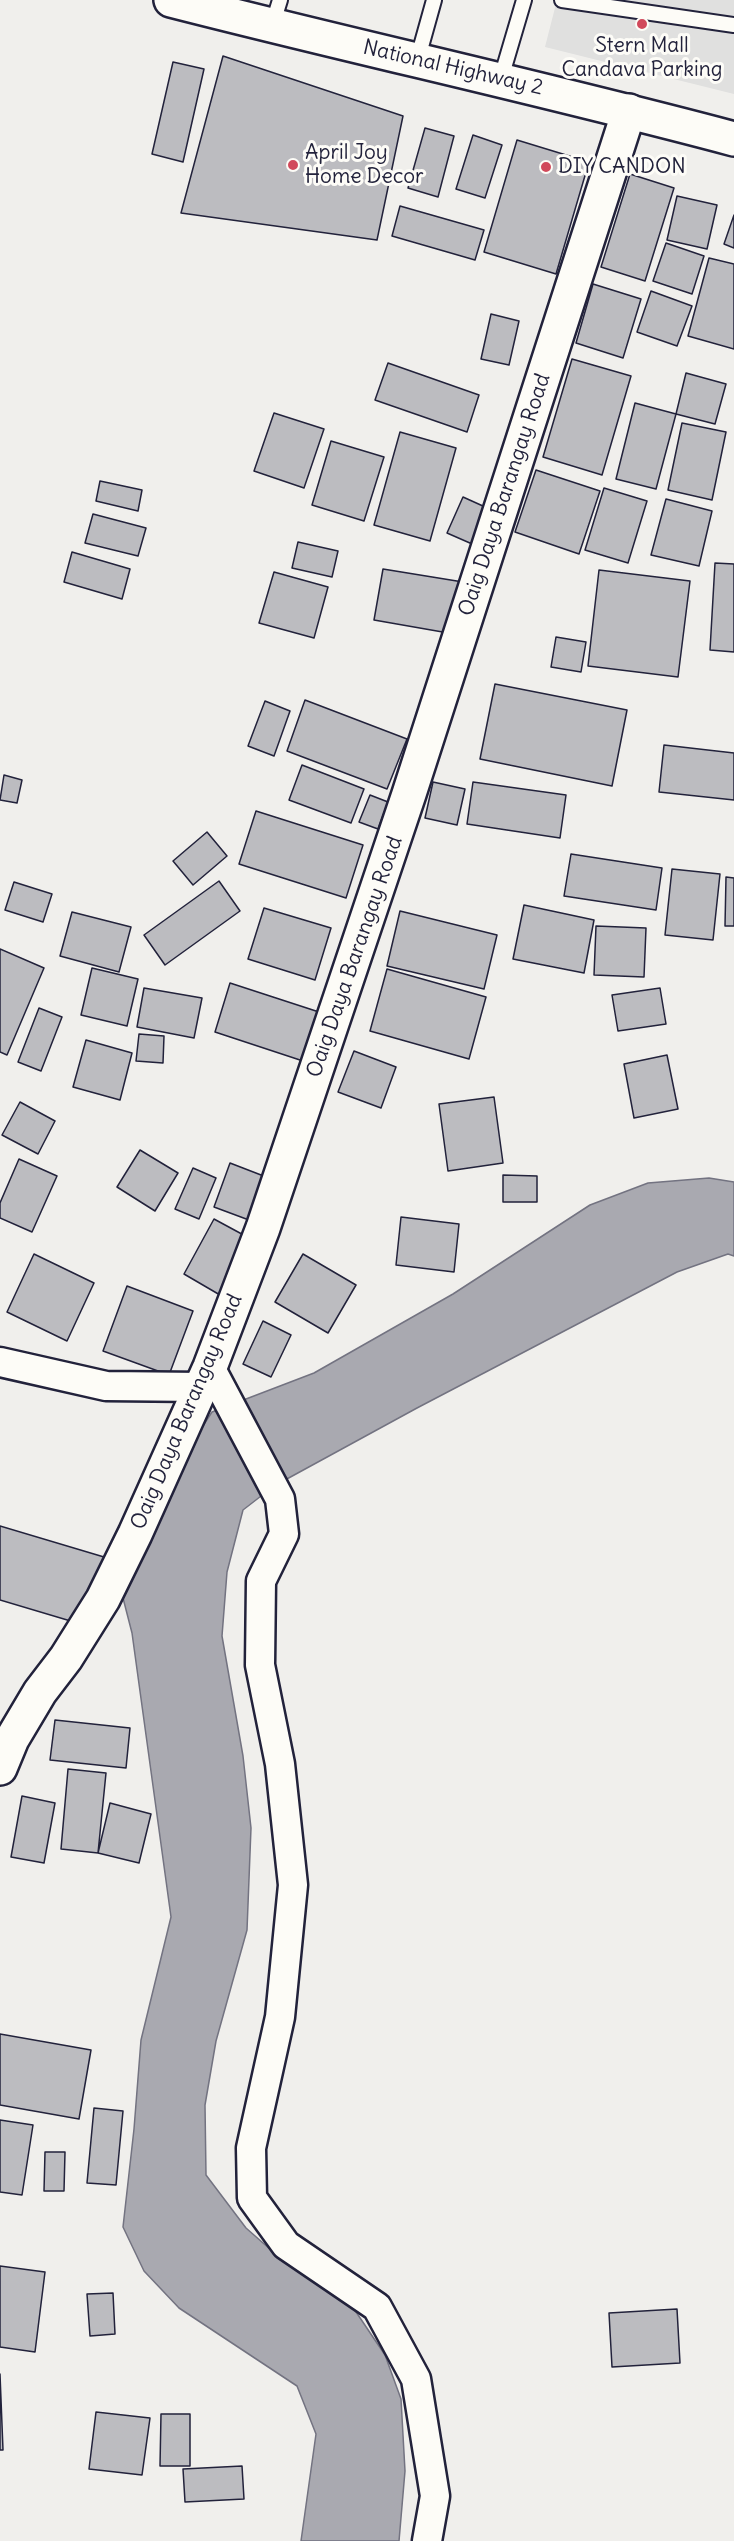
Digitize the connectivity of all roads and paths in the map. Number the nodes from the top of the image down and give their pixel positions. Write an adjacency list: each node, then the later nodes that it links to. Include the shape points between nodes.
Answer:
1 (171, 0): 5 (street, National Highway 2)
2 (434, 0): 7 (lane)
3 (524, 0): 8 (lane)
4 (562, 0): 6 (lane)
5 (276, 13): 7 (street, National Highway 2)
6 (734, 25)
7 (417, 61): 8 (street, National Highway 2)
8 (501, 78): 9 (street, National Highway 2)
9 (629, 111): 10 (street, National Highway 2); 12 (street, Oaig Daya Barangay Road)
10 (734, 139)
11 (0, 1362): 12 (street, via 106,1386)
12 (213, 1384): 13 (street, Oaig Daya Barangay Road, via 103,1599 40,1692); 14 (street, via 280,1499 284,1533 261,1581 260,1665 280,1764 293,1885 280,2017 252,2148 252,2198 286,2245 377,2307 416,2379 435,2496)
13 (0, 1768)
14 (427, 2541)

